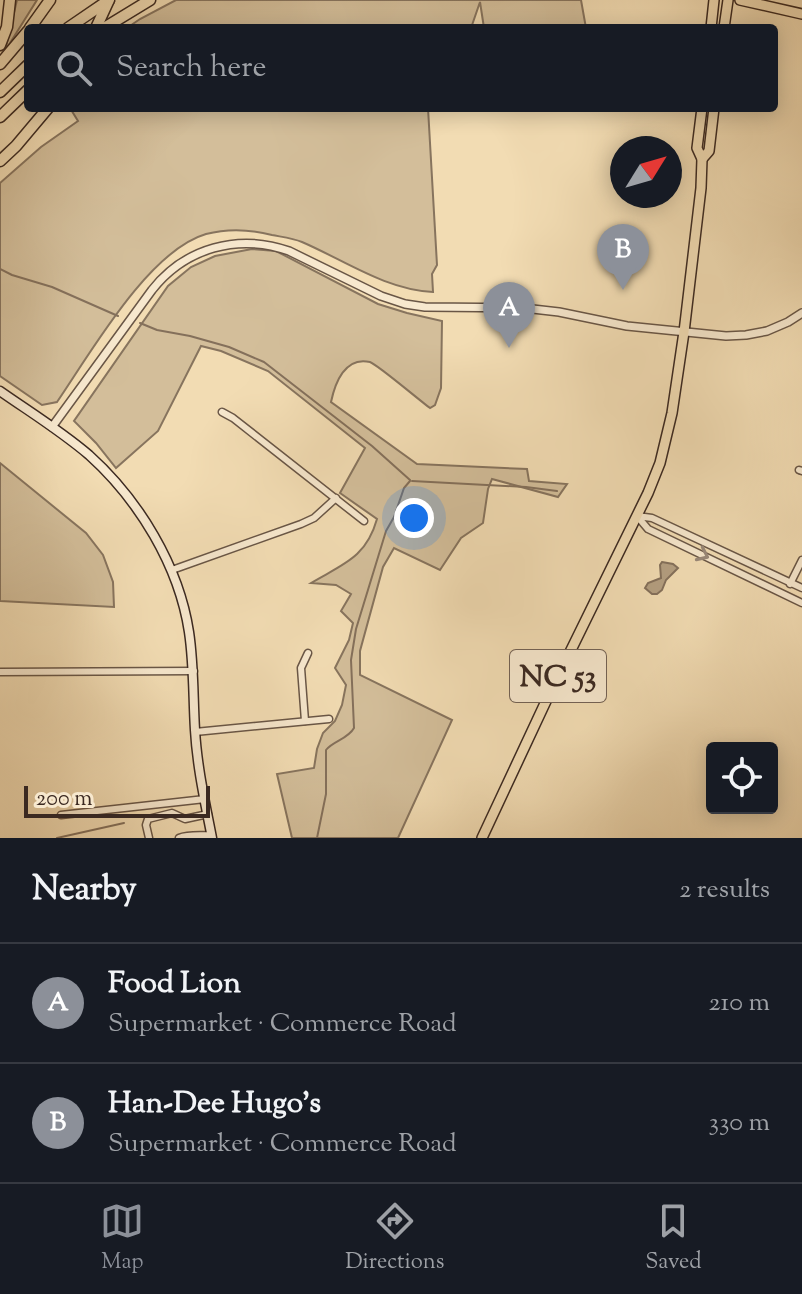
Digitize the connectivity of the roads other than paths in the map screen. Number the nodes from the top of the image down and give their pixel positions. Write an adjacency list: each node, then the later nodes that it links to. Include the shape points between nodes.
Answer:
1 (10, 0): 16 (highway)
2 (50, 0): 9 (highway)
3 (109, 0): 10 (highway); 11 (highway)
4 (150, 0): 12 (highway)
5 (714, 0): 13 (main road)
6 (728, 0): 14 (main road)
7 (740, 0): 8 (main road)
8 (802, 14)
9 (33, 24)
10 (74, 24)
11 (98, 24)
12 (111, 24)
13 (711, 24)
14 (725, 24)
15 (24, 35): 17 (highway)
16 (0, 45)
17 (0, 64)
18 (24, 69): 19 (highway)
19 (0, 92)
20 (24, 94): 24 (highway)
21 (45, 112): 26 (highway)
22 (702, 112): 25 (main road, NC 53, via 697,148)
23 (714, 112): 25 (main road, NC 53, via 709,151)
24 (0, 117)
25 (702, 159): 28 (main road, NC 53)
26 (0, 161)
27 (802, 313): 28 (street, via 758,333)
28 (684, 332): 31 (street, via 524,308 405,304 289,251 234,243 198,253 167,273); 33 (main road, NC 53, via 661,460)
29 (0, 391): 31 (main road)
30 (222, 412): 32 (street)
31 (52, 427): 36 (main road, via 122,490)
32 (336, 498): 34 (street); 36 (street, via 301,524)
33 (637, 516): 37 (street, via 652,518); 39 (street, one-way to 39, via 648,529); 53 (main road, NC 53)
34 (364, 521)
35 (802, 560): 37 (street)
36 (172, 570): 42 (main road, via 189,629)
37 (791, 583): 38 (street); 39 (street)
38 (802, 588)
39 (786, 595): 40 (street)
40 (802, 603)
41 (308, 653): 45 (street, via 301,668)
42 (194, 671): 43 (street); 46 (main road)
43 (0, 672)
44 (329, 719): 45 (street)
45 (305, 721): 46 (street)
46 (195, 732): 47 (main road)
47 (205, 799): 48 (main road); 49 (street)
48 (208, 814): 50 (main road); 51 (street, via 148,819)
49 (61, 815)
50 (212, 836): 52 (street)
51 (149, 838)
52 (179, 838)
53 (482, 838)

